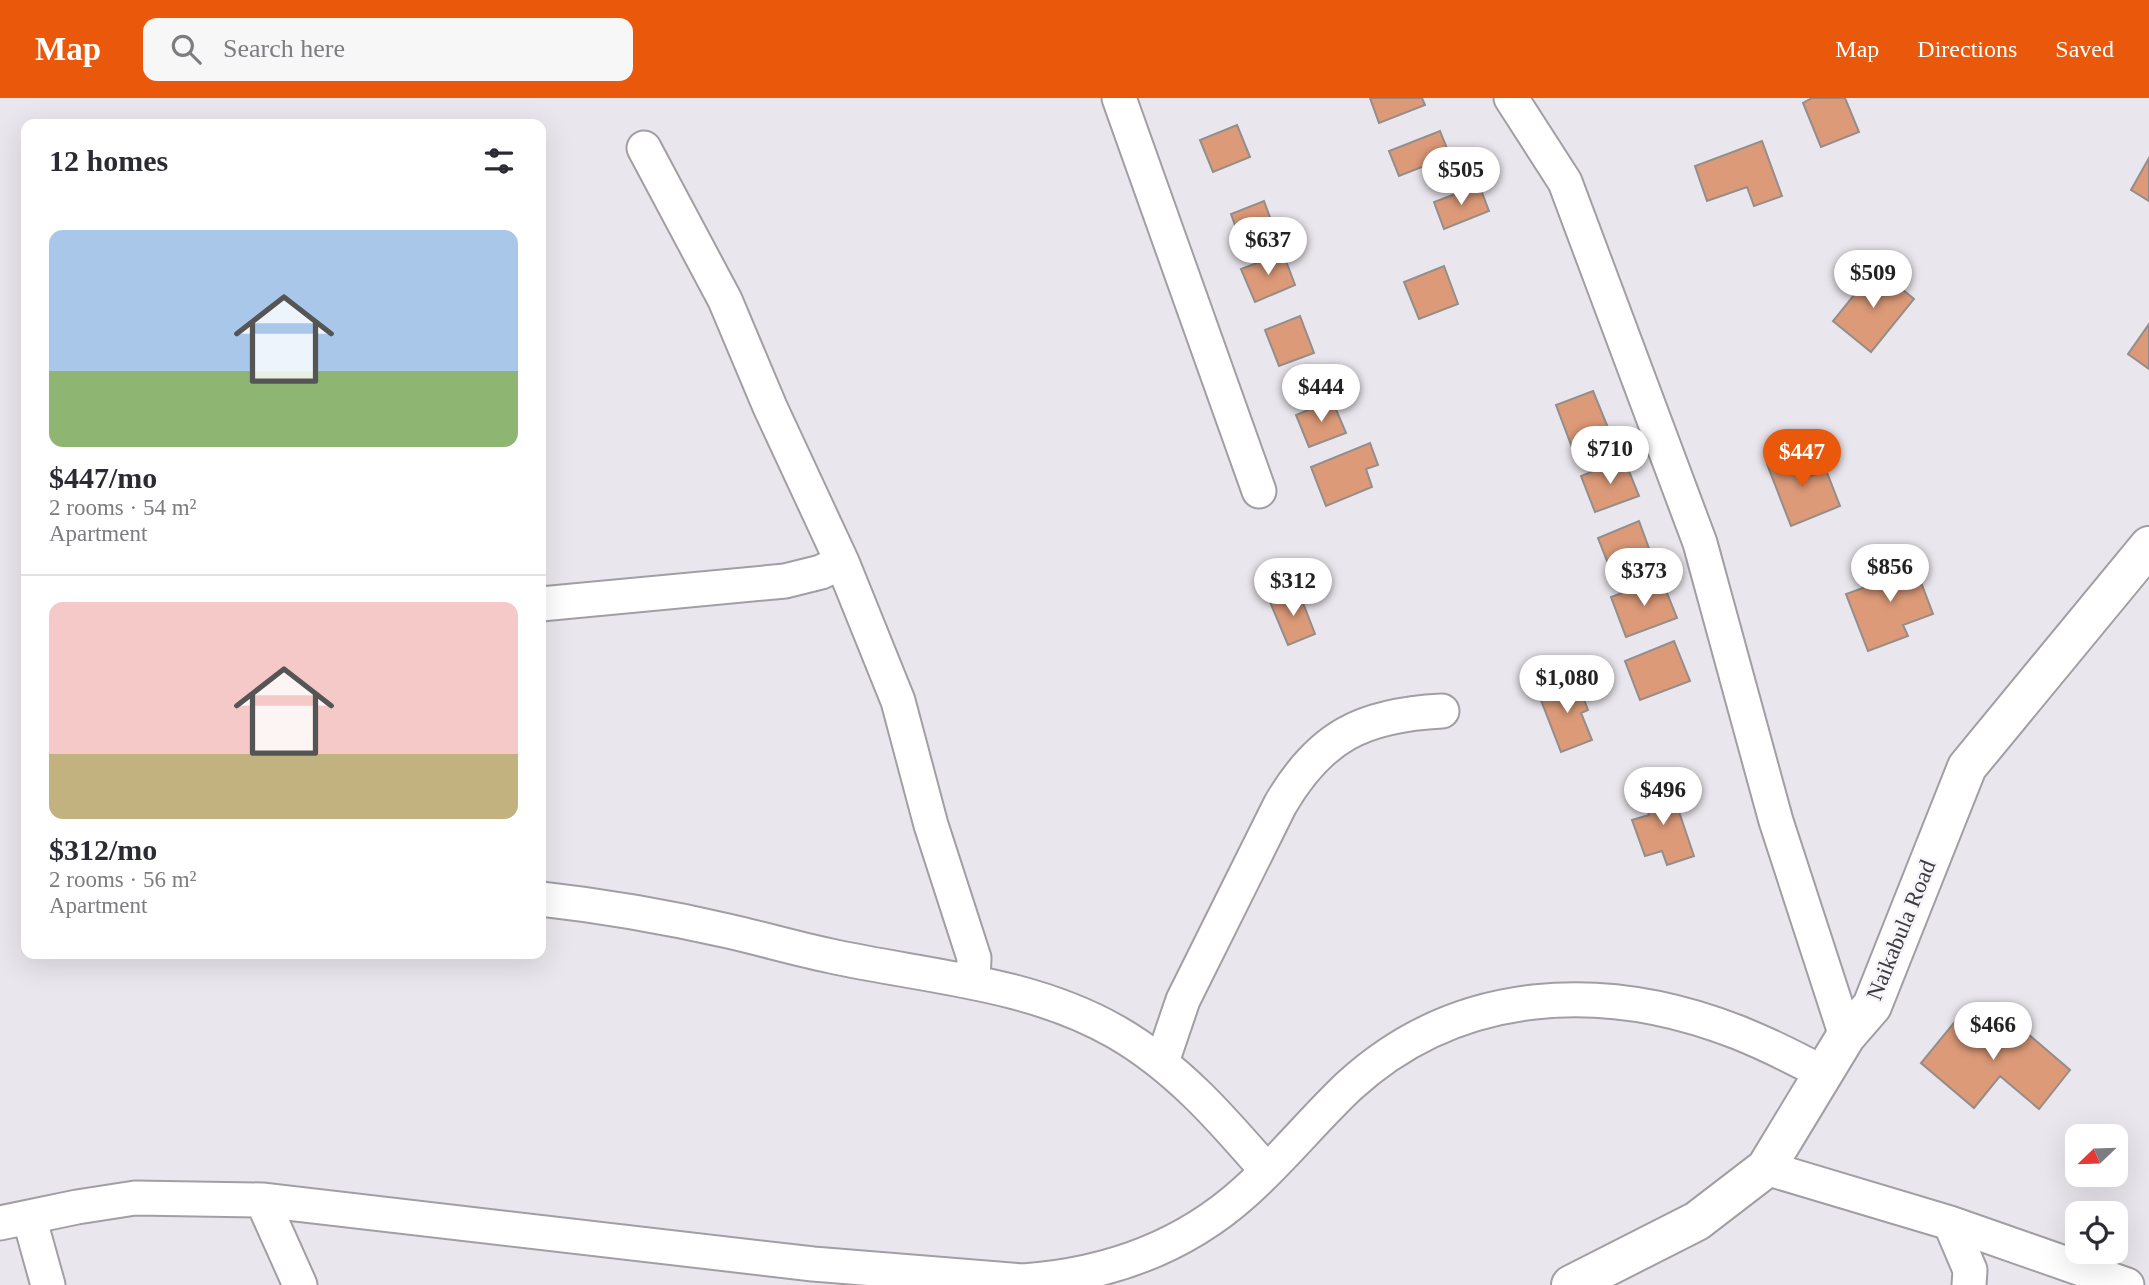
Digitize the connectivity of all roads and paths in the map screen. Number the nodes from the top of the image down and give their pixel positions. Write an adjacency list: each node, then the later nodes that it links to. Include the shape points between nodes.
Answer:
1 (1119, 98): 4 (street)
2 (1511, 98): 11 (street, via 1565,182 1700,542 1776,821)
3 (644, 148): 6 (street, via 725,300)
4 (1259, 491)
5 (2149, 546): 11 (street, Naikabula Road, via 1967,767 1872,1006)
6 (842, 562): 7 (street, via 785,581); 10 (street, via 898,701 931,825 974,958)
7 (546, 604)
8 (1442, 711): 12 (street, via 1402,715 1348,731 1294,780 1183,1000)
9 (546, 900): 10 (street, via 673,919 827,956)
10 (973, 982): 12 (street, via 1039,998 1089,1018)
11 (1846, 1036): 13 (street, Naikabula Road)
12 (1162, 1062): 15 (street)
13 (1823, 1073): 14 (street, Naikabula Road); 15 (street, via 1735,1032 1662,1010 1585,999 1506,1005 1444,1024 1380,1060)
14 (1766, 1168): 18 (street); 22 (street, Naikabula Road, via 1697,1221)
15 (1267, 1171): 19 (street, via 1195,1229 1138,1257 1080,1275 1023,1282)
16 (262, 1200): 17 (street, via 135,1198); 19 (street); 21 (street)
17 (15, 1220): 20 (street)
18 (1950, 1223): 23 (street, via 1970,1270); 24 (street)
19 (813, 1275)
20 (48, 1285)
21 (300, 1285)
22 (1571, 1285)
23 (1969, 1285)
24 (2127, 1285)

